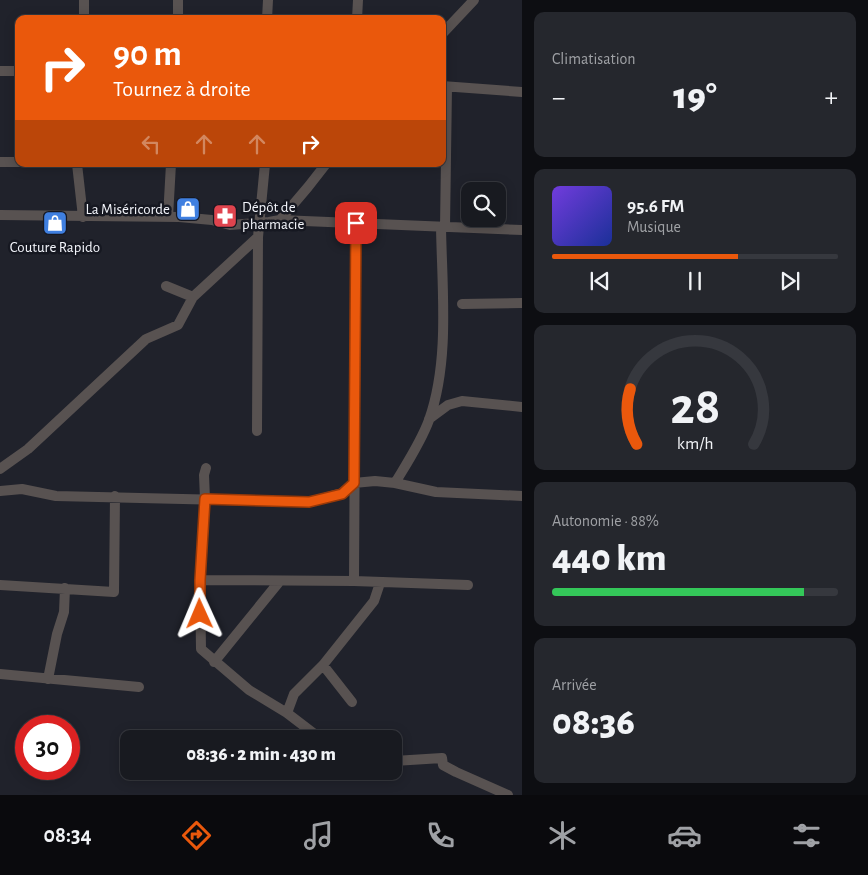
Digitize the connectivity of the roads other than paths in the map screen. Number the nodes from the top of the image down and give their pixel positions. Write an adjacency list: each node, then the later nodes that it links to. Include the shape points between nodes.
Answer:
1 (84, 0): 6 (street)
2 (178, 0): 7 (street)
3 (268, 0): 8 (street)
4 (358, 0): 9 (street)
5 (474, 0): 10 (street)
6 (84, 15)
7 (178, 15)
8 (267, 15)
9 (358, 15)
10 (446, 30)
11 (0, 70): 12 (street)
12 (15, 71)
13 (446, 86): 14 (street)
14 (522, 92)
15 (0, 162): 16 (street)
16 (15, 162)
17 (78, 167): 23 (street)
18 (171, 167): 24 (street)
19 (265, 167): 26 (street)
20 (324, 167): 25 (street)
21 (444, 167): 28 (street)
22 (0, 215): 23 (street)
23 (84, 217): 24 (street)
24 (168, 217): 26 (street, via 212,220 230,225)
25 (280, 220): 26 (street); 27 (street)
26 (260, 223): 30 (street)
27 (356, 223): 28 (street); 40 (street)
28 (443, 227): 29 (street); 36 (street, via 442,354)
29 (522, 230)
30 (258, 237): 32 (street); 37 (street)
31 (166, 286): 32 (street)
32 (193, 297): 39 (street, via 178,325 146,339 28,449)
33 (522, 303): 34 (street)
34 (462, 304)
35 (522, 407): 36 (street, via 462,401 448,405)
36 (429, 419): 41 (street)
37 (257, 431)
38 (206, 468): 45 (street)
39 (0, 469)
40 (354, 483): 41 (street, via 375,481); 45 (street, via 342,494 309,502); 47 (street)
41 (395, 484): 44 (street, via 436,492)
42 (0, 491): 43 (street, via 22,489 56,496)
43 (115, 496): 45 (street); 52 (street, via 114,592)
44 (522, 496)
45 (205, 499): 46 (street)
46 (200, 580): 48 (street); 53 (street, via 201,649)
47 (354, 581): 48 (street); 49 (street)
48 (279, 582): 53 (street)
49 (380, 583): 51 (street); 54 (street, via 374,601)
50 (0, 585): 52 (street)
51 (468, 585)
52 (65, 588): 56 (street, via 64,612 56,634)
53 (214, 662): 59 (street)
54 (323, 665): 58 (street); 59 (street, via 294,694)
55 (0, 674): 56 (street)
56 (48, 679): 57 (street)
57 (139, 687)
58 (352, 702)
59 (287, 714): 60 (street)
60 (309, 730)
61 (402, 760): 62 (street, via 442,758 444,765 456,772)
62 (508, 795)

